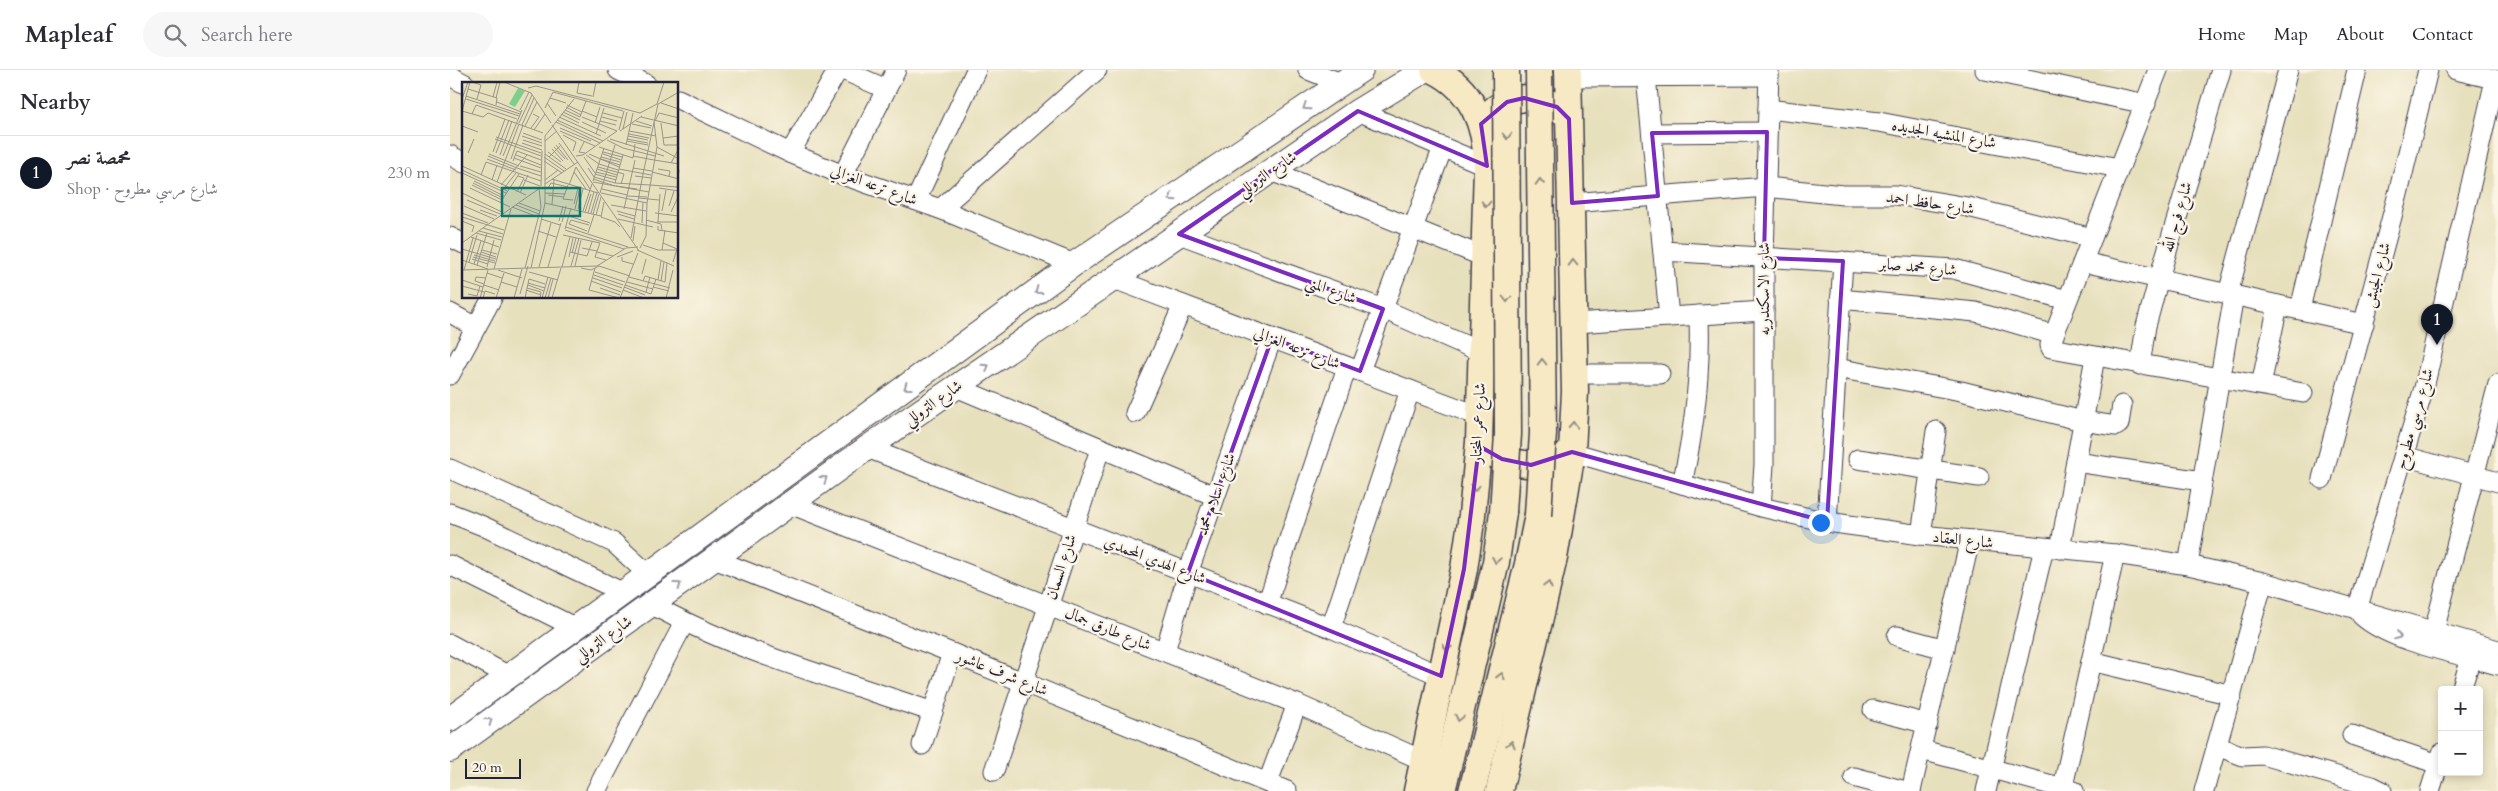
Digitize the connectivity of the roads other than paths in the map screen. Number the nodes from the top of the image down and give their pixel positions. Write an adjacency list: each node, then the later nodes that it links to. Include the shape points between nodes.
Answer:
1 (617, 70): 27 (street); 28 (street)
2 (838, 70): 40 (street)
3 (843, 70): 30 (street)
4 (896, 70): 30 (street)
5 (976, 70): 49 (street)
6 (1097, 70): 51 (street)
7 (1308, 70): 29 (street)
8 (1362, 70): 29 (street, شارع التروللي)
9 (1425, 70): 34 (street, شارع التروللي)
10 (1434, 70): 36 (main road, شارع عمر المختار, via 1462,90)
11 (1506, 70): 179 (main road, one-way to 179, bridge, via 1508,434 1504,512 1496,562)
12 (1539, 70): 180 (main road, one-way to 12, bridge, via 1538,515 1543,433)
13 (1985, 70): 32 (street)
14 (2158, 70): 32 (street)
15 (2221, 70): 63 (street, شارع فرج الله)
16 (2288, 70): 65 (street)
17 (2357, 70): 72 (street)
18 (2428, 70): 78 (street, شارع الجيش)
19 (2456, 70): 25 (street)
20 (1568, 73): 21 (street); 35 (main road)
21 (1623, 73): 23 (street)
22 (1769, 73): 23 (street); 33 (street, شارع الاسكندريه)
23 (1650, 74): 38 (street)
24 (450, 76): 26 (street)
25 (2497, 80): 108 (street, شارع مرسي مطروح, via 2426,378)
26 (462, 82)
27 (611, 82)
28 (642, 82)
29 (1341, 83): 62 (street, شارع التروللي, one-way to 62)
30 (886, 89): 46 (street)
31 (679, 99): 40 (street, شارع ترعه الغزالي)
32 (2146, 104): 44 (street)
33 (1768, 109): 37 (street, شارع الاسكندريه); 44 (street, شارع المنشيه الجديده, via 1880,122)
34 (1358, 111): 39 (street); 45 (street, شارع التروللي)
35 (1569, 119): 36 (main road, via 1541,100 1524,98 1507,102 1492,111); 50 (main road)
36 (1481, 124): 43 (main road, شارع عمر المختار)
37 (1767, 132): 38 (street); 47 (street, شارع الاسكندريه)
38 (1652, 133): 48 (street)
39 (1443, 147): 43 (street); 52 (street)
40 (790, 153): 46 (street, شارع ترعه الغزالي)
41 (450, 155): 42 (street)
42 (462, 162)
43 (1486, 166): 58 (main road, شارع عمر المختار, one-way to 58)
44 (2120, 168): 55 (street)
45 (1271, 172): 52 (street); 53 (street, شارع التروللي)
46 (843, 175): 49 (street, شارع ترعه الغزالي)
47 (1766, 186): 48 (street, شارع حافظ احمد); 55 (street, شارع حافظ احمد, via 1843,195 1896,195 2030,221); 59 (street, شارع الاسكندريه)
48 (1658, 196): 50 (street, شارع حافظ احمد); 57 (street)
49 (916, 200): 51 (street, شارع ترعه الغزالي)
50 (1572, 203): 77 (main road, one-way to 50)
51 (940, 209): 62 (street, شارع ترعه الغزالي)
52 (1413, 229): 58 (street); 71 (street)
53 (1179, 234): 64 (street, شارع التروللي); 71 (street, شارع المني)
54 (450, 237): 56 (street)
55 (2092, 238): 61 (street)
56 (462, 243)
57 (1663, 251): 59 (street, شارع محمد صابر); 76 (street)
58 (1484, 257): 82 (main road, شارع عمر المختار)
59 (1764, 258): 60 (street, شارع محمد صابر); 73 (street, شارع الاسكندريه)
60 (1843, 261): 67 (street); 68 (street, شارع محمد صابر, via 1954,269)
61 (2083, 262): 63 (street); 68 (street)
62 (1074, 264): 97 (street, شارع التروللي, one-way to 97)
63 (2159, 278): 65 (street); 84 (street, شارع فرج الله)
64 (1114, 279): 69 (street, شارع ترعه الغزالي); 93 (street, شارع التروللي, one-way to 64)
65 (2231, 294): 70 (street); 90 (street)
66 (491, 299): 79 (street)
67 (1840, 300): 81 (street, via 1976,312); 85 (street)
68 (2067, 300): 81 (street)
69 (1183, 305): 80 (street, شارع ترعه الغزالي); 99 (street)
70 (2278, 305): 72 (street); 92 (street)
71 (1383, 309): 82 (street, شارع المني); 86 (street)
72 (2300, 310): 78 (street)
73 (1764, 311): 75 (street); 121 (street, شارع الاسكندريه)
74 (450, 313): 79 (street)
75 (1699, 316): 76 (street); 118 (street, via 1698,400)
76 (1669, 317): 77 (street)
77 (1574, 323): 88 (main road)
78 (2364, 324): 115 (street, شارع الجيش)
79 (476, 327): 87 (street)
80 (1272, 338): 86 (street, شارع ترعه الغزالي); 119 (street, شارع اسلام محمد)
81 (2052, 342): 83 (street)
82 (1481, 352): 100 (main road, شارع عمر المختار)
83 (2095, 357): 84 (street); 101 (street)
84 (2140, 365): 90 (street)
85 (1836, 368): 101 (street, via 1961,391); 123 (street)
86 (1354, 369): 94 (street, شارع ترعه الغزالي); 137 (street)
87 (450, 374)
88 (1574, 374): 89 (street); 107 (main road, one-way to 88)
89 (1660, 374)
90 (2219, 378): 92 (street); 116 (street)
91 (2498, 384): 98 (street)
92 (2261, 385): 95 (street)
93 (956, 387): 102 (street, شارع التروللي); 106 (street)
94 (1410, 390): 100 (street, شارع ترعه الغزالي); 142 (street)
95 (2304, 393)
96 (2122, 404): 101 (street, via 2117,426)
97 (881, 406): 102 (street); 133 (street, شارع التروللي)
98 (2495, 411): 113 (street)
99 (1135, 413)
100 (1480, 416): 104 (main road, شارع عمر المختار)
101 (2083, 421): 110 (street)
102 (896, 428): 105 (street, شارع التروللي)
103 (1936, 431): 112 (street)
104 (1479, 442): 107 (main road, via 1502,459 1524,464 1545,464); 154 (main road, شارع عمر المختار, one-way to 154, via 1464,569)
105 (867, 448): 120 (street, شارع التروللي, one-way to 105); 124 (street, شارع الهدي المحمدي)
106 (1100, 449): 119 (street); 124 (street, شارع السمان)
107 (1572, 452): 118 (street, شارع العقاد); 181 (main road, one-way to 107, via 1554,558)
108 (2404, 456): 113 (street); 139 (street, شارع مرسي مطروح)
109 (1858, 459): 112 (street)
110 (2076, 462): 116 (street); 127 (street)
111 (450, 469): 133 (street, via 614,543)
112 (1930, 470): 114 (street); 125 (street)
113 (2473, 475): 117 (street); 143 (street)
114 (1979, 477)
115 (2322, 480)
116 (2202, 481): 131 (street)
117 (2498, 482)
118 (1682, 484): 121 (street, شارع العقاد)
119 (1215, 496): 132 (street, شارع اسلام محمد)
120 (790, 504): 129 (street, شارع التروللي); 138 (street, شارع طارق جمال)
121 (1761, 507): 123 (street, شارع العقاد)
122 (450, 513): 135 (street)
123 (1827, 522): 125 (street, شارع العقاد)
124 (1074, 529): 132 (street, شارع الهدي المحمدي); 138 (street, شارع السمان)
125 (1921, 535): 126 (street, شارع العقاد)
126 (1970, 540): 127 (street, شارع العقاد); 146 (street)
127 (2052, 549): 128 (street, شارع العقاد); 171 (street)
128 (2115, 554): 131 (street, شارع العقاد); 151 (street)
129 (714, 558): 136 (street, شارع التروللي, one-way to 129); 149 (street, شارع شرف عاشور)
130 (450, 565): 141 (street)
131 (2188, 565): 134 (street, شارع العقاد)
132 (1188, 573): 137 (street, شارع الهدي المحمدي); 148 (street, شارع اسلام محمد)
133 (650, 575): 135 (street, شارع التروللي)
134 (2263, 582): 139 (street, شارع العقاد); 157 (street)
135 (624, 593): 141 (street, شارع التروللي)
136 (651, 604): 140 (street); 166 (street, شارع التروللي, one-way to 136)
137 (1267, 604): 142 (street, شارع الهدي المحمدي)
138 (1049, 605): 148 (street, شارع طارق جمال); 155 (street, شارع السمان)
139 (2357, 610): 143 (street, شارع العقاد); 150 (street, شارع العقاد, one-way to 150, via 2384,631)
140 (684, 623): 161 (street); 176 (street)
141 (576, 628): 153 (street, شارع التروللي)
142 (1331, 628): 154 (street, شارع الهدي المحمدي)
143 (2434, 631): 147 (street, شارع العقاد)
144 (1897, 636): 146 (street)
145 (450, 644): 153 (street)
146 (1946, 648): 162 (street)
147 (2498, 650)
148 (1165, 651): 158 (street, شارع طارق جمال)
149 (952, 653): 155 (street, شارع شرف عاشور); 161 (street)
150 (2471, 658): 152 (street, شارع العقاد); 156 (street)
151 (2091, 661): 157 (street); 175 (street)
152 (2498, 666)
153 (509, 676): 160 (street, شارع التروللي)
154 (1441, 676): 169 (main road, شارع عمر المختار)
155 (1023, 682): 172 (street, شارع السمان); 174 (street, شارع شرف عاشور)
156 (2462, 686)
157 (2232, 695): 165 (street)
158 (1297, 704): 169 (street, شارع طارق جمال); 174 (street)
159 (1873, 710): 162 (street)
160 (454, 711)
161 (933, 712): 164 (street)
162 (1928, 724): 167 (street)
163 (2352, 735): 168 (street)
164 (922, 745)
165 (2217, 746): 185 (street); 186 (street, via 2243,756 2263,755)
166 (450, 750)
167 (1922, 750): 171 (street); 183 (street)
168 (2438, 758)
169 (1424, 760): 178 (main road, شارع عمر المختار)
170 (2438, 765): 187 (street)
171 (1992, 769): 175 (street); 184 (street)
172 (994, 771)
173 (1854, 777): 182 (street)
174 (1268, 782): 177 (street, شارع شرف عاشور)
175 (2067, 790)
176 (596, 791)
177 (1287, 791)
178 (1417, 791)
179 (1442, 791)
180 (1472, 791)
181 (1499, 791)
182 (1905, 791)
183 (1911, 791)
184 (1986, 791)
185 (2204, 791)
186 (2382, 791)
187 (2430, 791)

